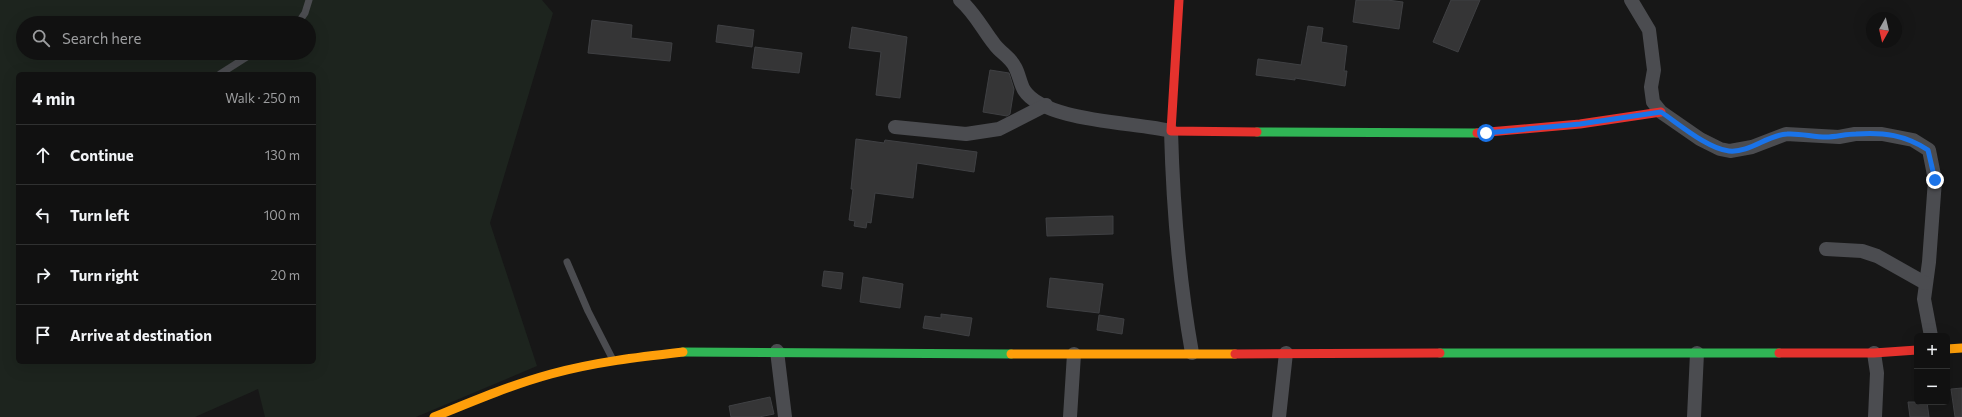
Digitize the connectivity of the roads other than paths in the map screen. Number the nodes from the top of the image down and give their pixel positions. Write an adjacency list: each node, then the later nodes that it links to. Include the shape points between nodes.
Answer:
1 (309, 0): 5 (lane)
2 (960, 0): 8 (street, via 971,10 996,46 1015,66 1025,90 1033,99)
3 (1178, 0): 11 (main road)
4 (1631, 0): 9 (street, via 1649,30 1654,70 1651,87 1654,102)
5 (303, 16)
6 (242, 60): 7 (lane)
7 (223, 72)
8 (1046, 105): 10 (street, via 999,129 966,134); 11 (street, via 1076,117 1152,126)
9 (1661, 112): 11 (main road, via 1580,124 1486,133); 14 (street, via 1700,139 1730,151 1752,147 1786,134 1838,137 1882,134 1913,140 1928,150 1935,180 1929,262)
10 (895, 127)
11 (1171, 131): 20 (street, via 1176,225)
12 (1826, 249): 14 (street, via 1862,251 1877,256)
13 (567, 262): 25 (lane)
14 (1924, 283): 15 (street, via 1924,299)
15 (1930, 333)
16 (1962, 348): 17 (main road)
17 (1950, 349)
18 (1914, 350): 23 (main road)
19 (777, 351): 24 (main road); 25 (main road, via 685,352); 27 (street)
20 (1192, 353): 21 (main road); 24 (main road)
21 (1286, 353): 22 (main road); 29 (street)
22 (1697, 353): 23 (main road); 30 (street)
23 (1874, 353): 31 (street, via 1877,373)
24 (1074, 354): 28 (street)
25 (613, 360): 26 (main road, via 551,374 506,388)
26 (434, 417)
27 (785, 417)
28 (1070, 417)
29 (1278, 417)
30 (1694, 417)
31 (1875, 417)

